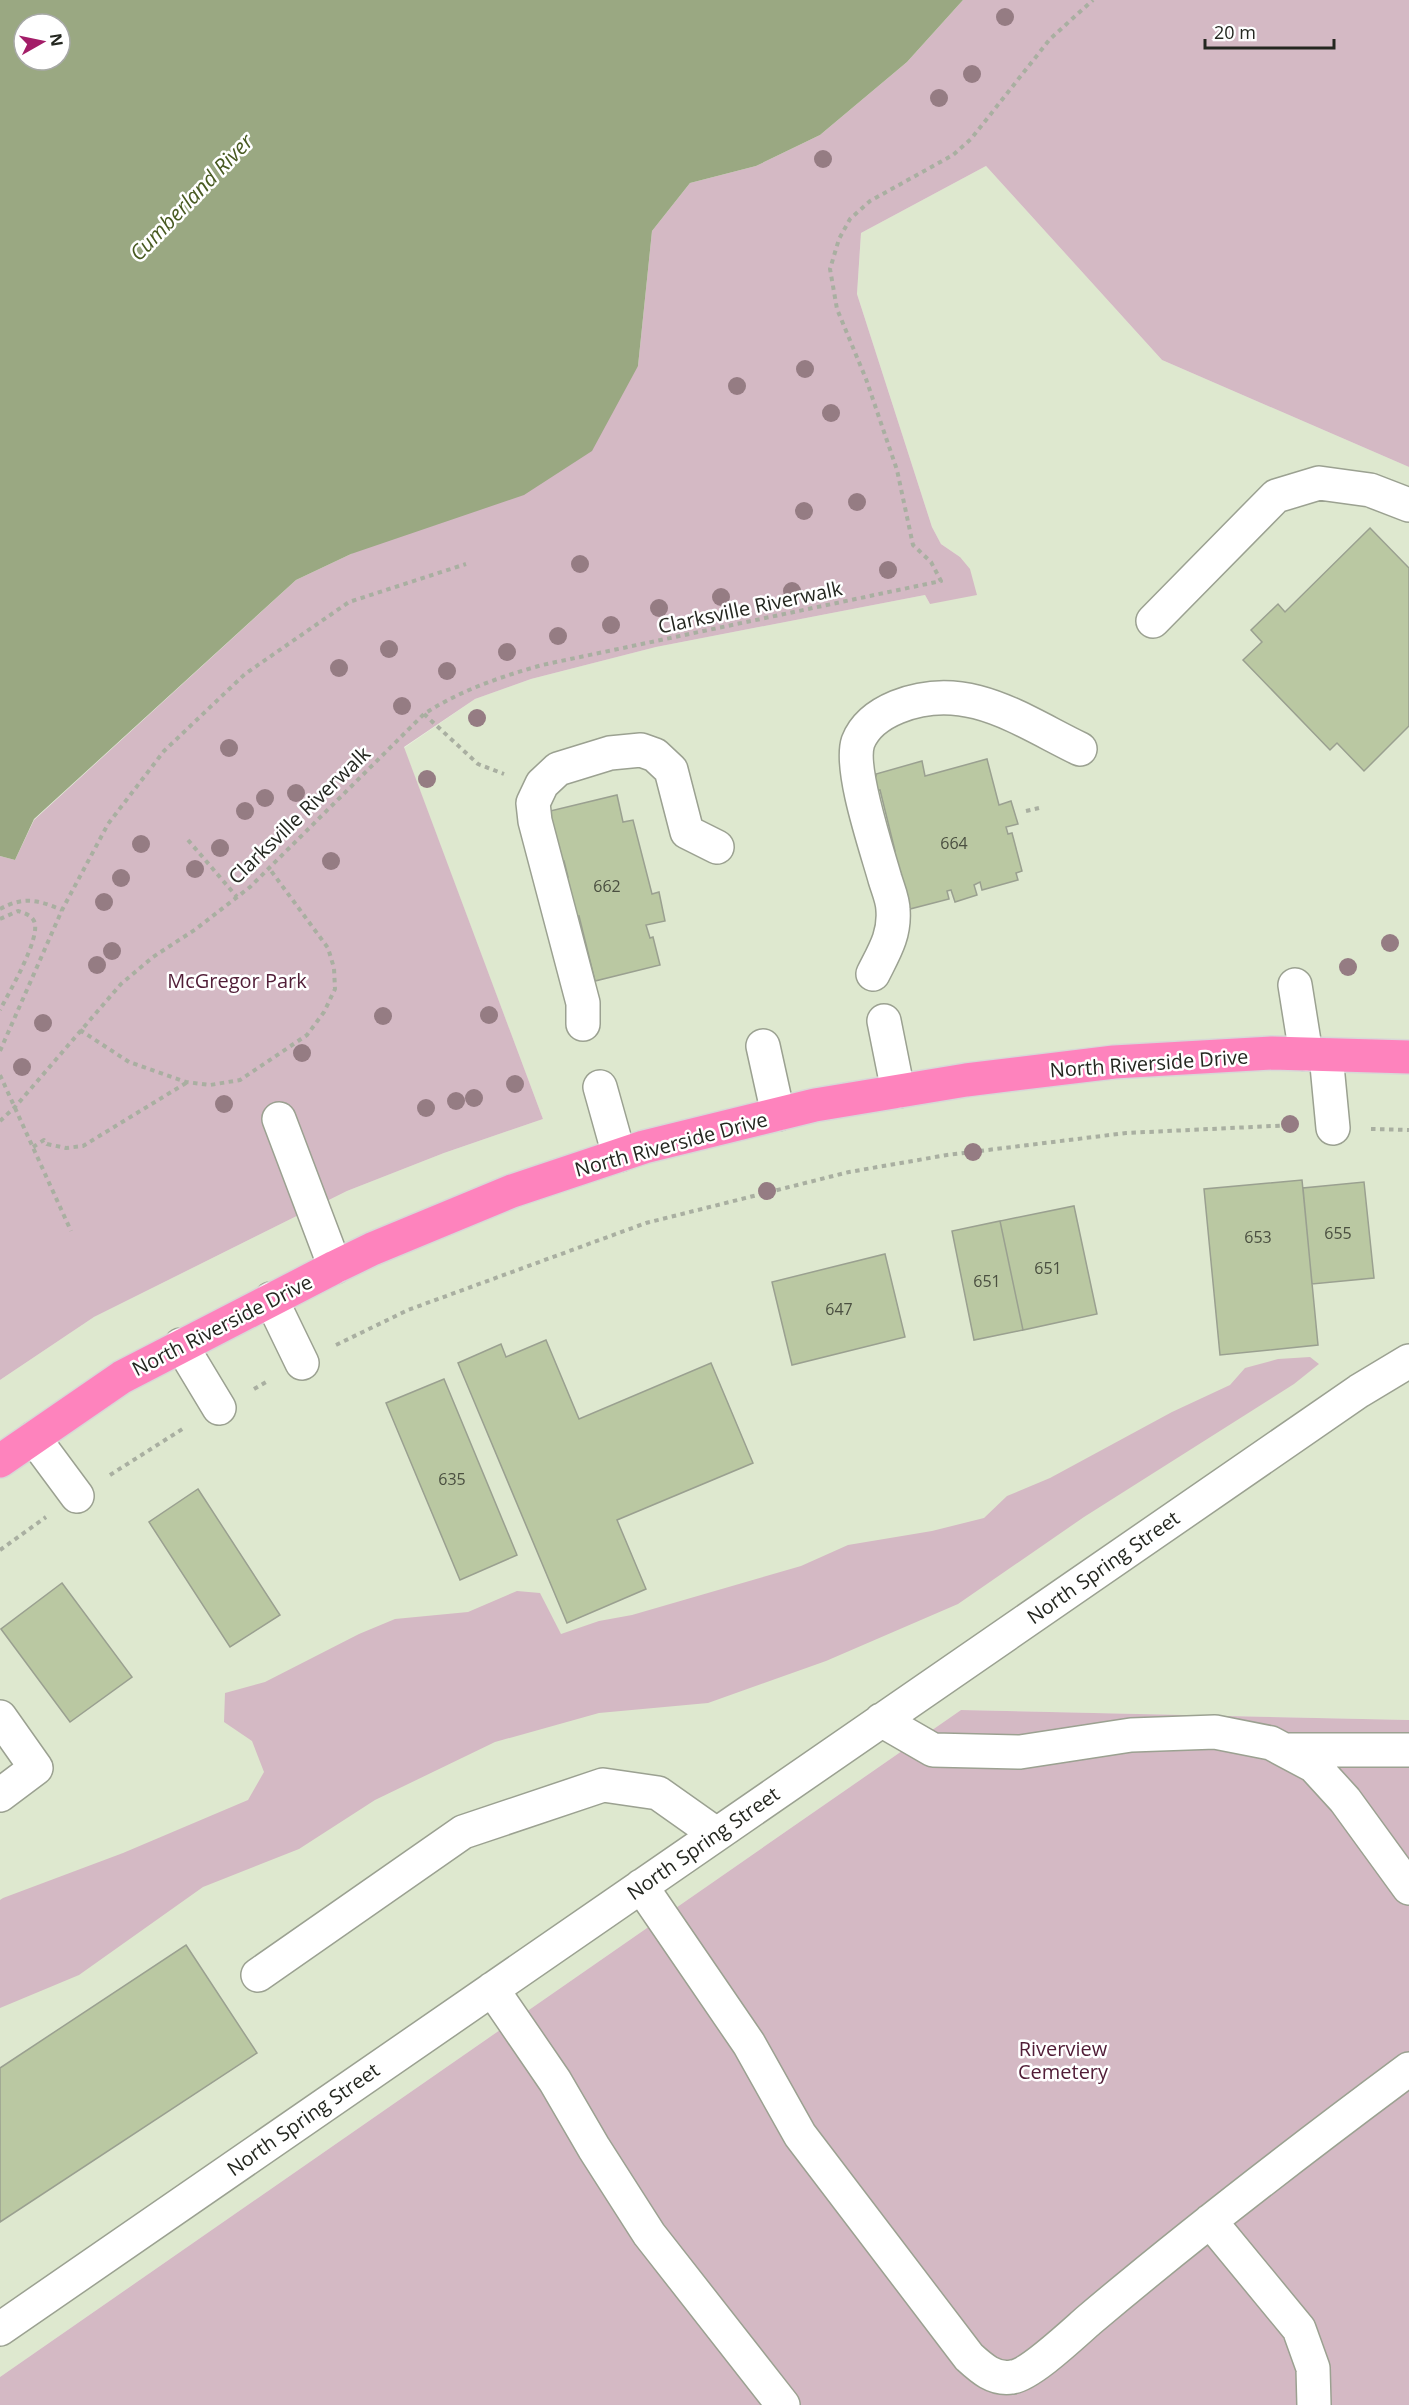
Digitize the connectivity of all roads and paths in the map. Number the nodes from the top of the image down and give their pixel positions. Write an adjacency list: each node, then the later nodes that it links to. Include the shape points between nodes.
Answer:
1 (1093, 0): 5 (path, Clarksville Riverwalk, via 1050,39 971,139 870,201 850,219 830,269 837,309 866,378 897,470 913,544 932,562 941,581 542,665 468,689)
2 (1409, 505): 4 (street, via 1370,490 1319,483 1276,496)
3 (466, 564): 15 (path, via 349,602 245,674 157,760 108,824)
4 (1154, 621)
5 (424, 714): 7 (path, via 478,764); 12 (path, Clarksville Riverwalk)
6 (1080, 749): 17 (street, via 980,701 960,697 909,702 868,724 856,759 893,909 893,936)
7 (507, 776)
8 (1039, 807): 9 (path)
9 (1026, 811)
10 (188, 840): 13 (path)
11 (717, 847): 21 (street, via 687,832 671,770 655,755 641,750 582,760 558,769 542,784 533,803 536,821 583,1003)
12 (269, 868): 13 (path, Clarksville Riverwalk); 28 (path, via 328,948 335,989 307,1035 240,1080 210,1085)
13 (237, 897): 22 (path, Clarksville Riverwalk, via 121,984)
14 (0, 909): 15 (path, via 11,903 35,900)
15 (62, 909): 24 (path)
16 (0, 919): 19 (path, via 18,911 34,920 35,929)
17 (873, 974)
18 (1294, 985): 25 (street)
19 (0, 1010)
20 (884, 1021): 30 (street)
21 (583, 1024)
22 (80, 1030): 28 (path, via 129,1062); 31 (path, Clarksville Riverwalk)
23 (763, 1046): 32 (street)
24 (0, 1051)
25 (1316, 1055): 26 (highway, North Riverside Drive); 30 (highway, North Riverside Drive, via 1272,1053 1124,1061); 35 (street)
26 (1409, 1057)
27 (0, 1075): 31 (path)
28 (186, 1083): 37 (path, via 83,1146 66,1148 44,1140)
29 (600, 1087): 38 (street)
30 (898, 1091): 32 (highway, North Riverside Drive)
31 (15, 1107): 34 (path, Clarksville Riverwalk); 37 (path)
32 (778, 1114): 38 (highway, North Riverside Drive)
33 (279, 1119): 40 (street)
34 (0, 1121)
35 (1333, 1128): 36 (path); 43 (path, via 1290,1124 1126,1133 947,1155 849,1172 646,1223 408,1310)
36 (1409, 1130)
37 (33, 1147): 39 (path)
38 (619, 1155): 40 (highway, North Riverside Drive, via 512,1191)
39 (71, 1231)
40 (335, 1267): 41 (highway, North Riverside Drive)
41 (271, 1299): 42 (highway, North Riverside Drive); 43 (street)
42 (181, 1345): 45 (street); 46 (highway, North Riverside Drive, via 122,1377)
43 (302, 1363): 45 (path)
44 (1408, 1364): 51 (street, North Spring Street, via 1359,1391)
45 (219, 1408): 48 (path)
46 (34, 1438): 47 (highway, North Riverside Drive); 48 (street)
47 (0, 1461)
48 (77, 1496): 49 (path)
49 (0, 1550)
50 (0, 1718): 54 (street, via 36,1768)
51 (881, 1720): 52 (street, via 933,1750 1020,1752 1131,1735 1215,1731 1271,1743); 55 (street, North Spring Street)
52 (1284, 1750): 53 (street); 57 (street, via 1314,1766 1345,1800)
53 (1409, 1750)
54 (0, 1795)
55 (716, 1834): 56 (street, North Spring Street); 58 (street, via 658,1793 603,1785 463,1832)
56 (641, 1886): 59 (street, North Spring Street); 61 (street, via 749,2044 800,2135 969,2357 987,2373 1013,2377 1041,2361)
57 (1409, 1888)
58 (258, 1975)
59 (492, 1989): 62 (street, North Spring Street); 63 (street, via 555,2081 649,2234)
60 (1409, 2069): 61 (street)
61 (1210, 2221): 64 (street, via 1299,2329 1312,2368)
62 (0, 2329)
63 (783, 2405)
64 (1314, 2405)

